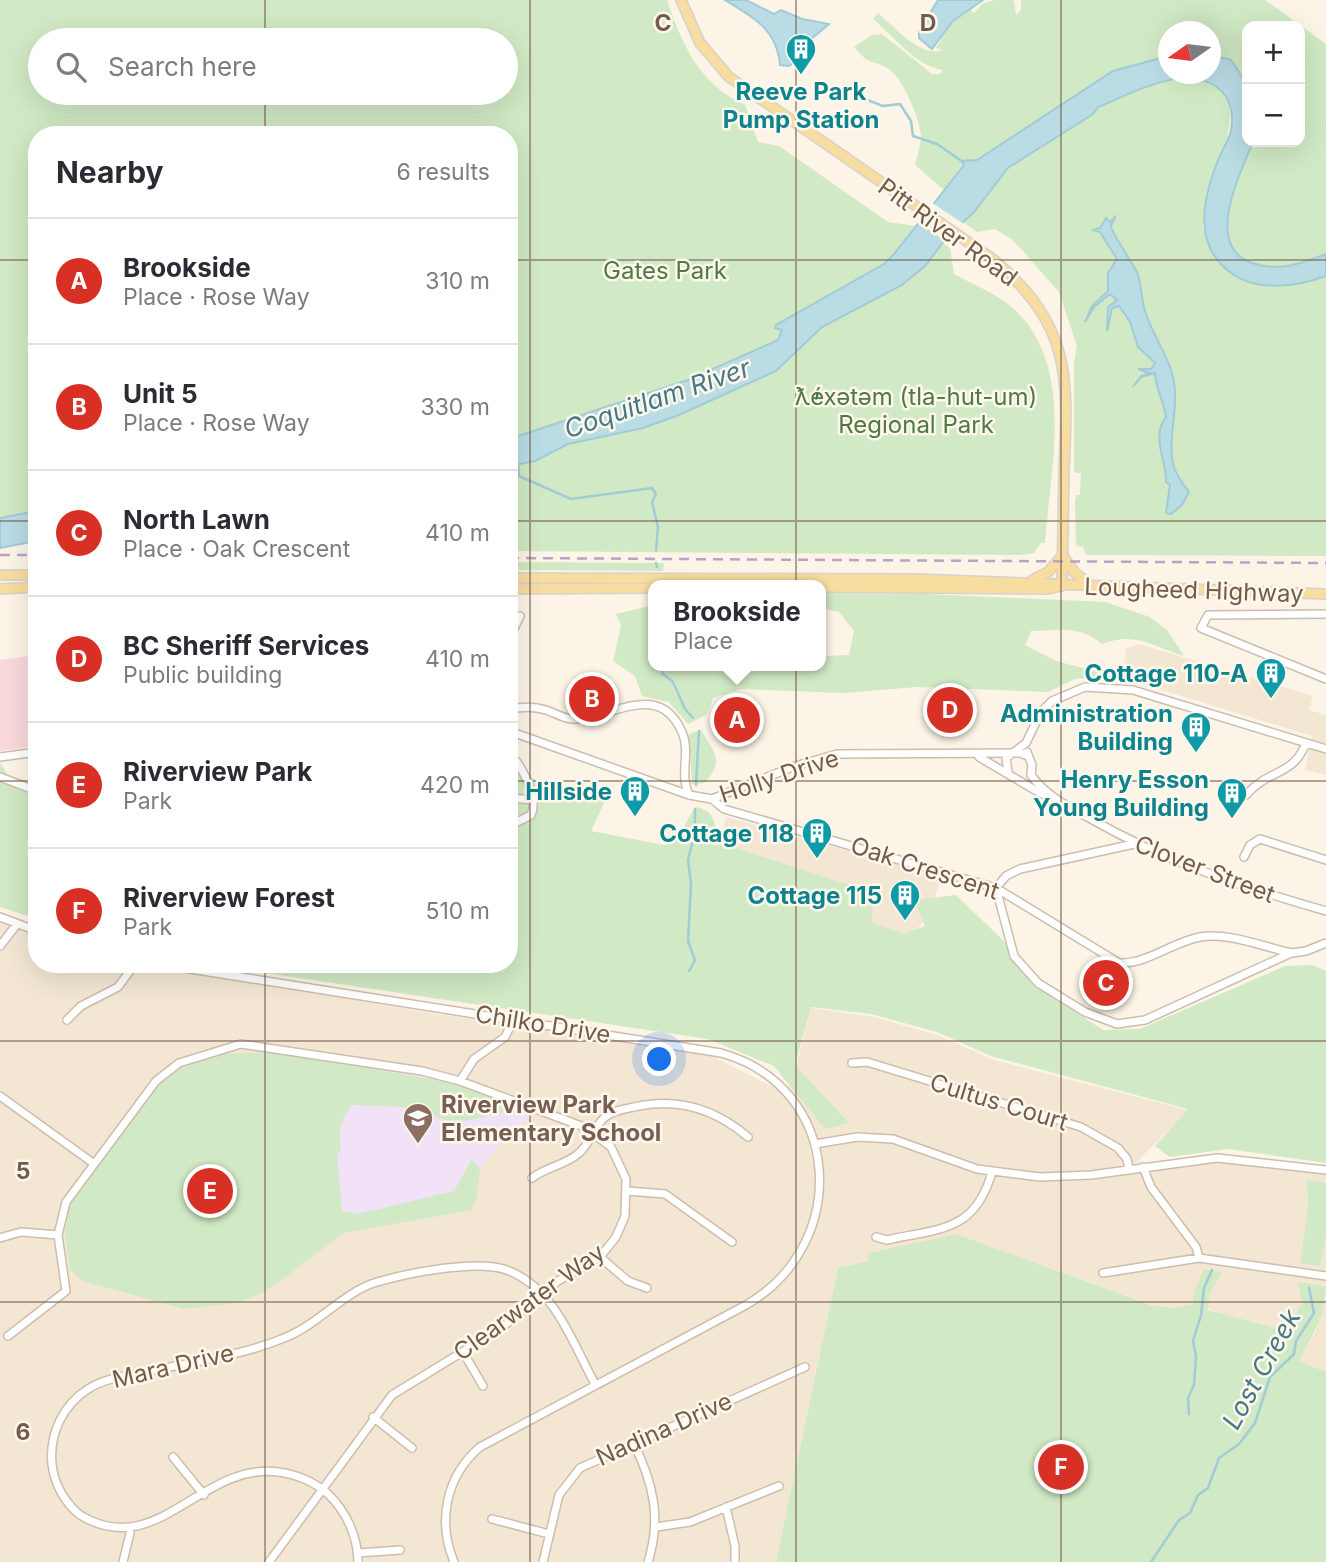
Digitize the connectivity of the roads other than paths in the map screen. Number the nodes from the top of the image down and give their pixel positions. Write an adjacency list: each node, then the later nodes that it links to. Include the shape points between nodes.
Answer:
1 (681, 0): 2 (main road, Pitt River Road, via 701,43 729,77 975,246 1021,283 1039,306 1059,348 1067,405)
2 (1063, 555): 8 (main road, via 1048,572); 9 (main road, Pitt River Road); 12 (main road, via 1074,573)
3 (0, 575): 4 (main road)
4 (28, 575)
5 (518, 578): 6 (main road, Lougheed Highway)
6 (768, 580)
7 (826, 580): 8 (main road, Lougheed Highway)
8 (1027, 582): 9 (main road, Lougheed Highway)
9 (1062, 586): 11 (main road, Lougheed Highway); 12 (main road, Lougheed Highway)
10 (28, 587): 13 (main road)
11 (826, 587)
12 (1093, 587): 16 (main road, Lougheed Highway)
13 (0, 589)
14 (518, 589): 15 (main road)
15 (648, 589)
16 (1326, 594)
17 (1326, 614): 20 (street, via 1208,615 1201,628)
18 (520, 616): 19 (street)
19 (518, 620)
20 (1326, 679)
21 (518, 708): 37 (street, via 530,706 572,719 654,704 667,712 681,731 683,777)
22 (518, 734): 37 (street, Holly Drive)
23 (1026, 743): 24 (street, via 1041,712 1060,696 1085,687 1116,686); 27 (street); 30 (street)
24 (1306, 743): 25 (street); 38 (street, via 1292,766 1261,779)
25 (1326, 749)
26 (28, 753): 29 (street)
27 (1010, 754): 28 (street, Holly Drive); 30 (street); 32 (street, via 1004,762)
28 (975, 755): 32 (street, Holly Drive); 41 (street, Holly Drive, via 837,754)
29 (0, 757)
30 (1028, 757): 33 (street)
31 (518, 764): 42 (street)
32 (1008, 772): 35 (street)
33 (1031, 775): 35 (street); 39 (street, Clover Street)
34 (0, 776): 36 (street)
35 (1018, 779): 39 (street, Clover Street)
36 (28, 787)
37 (689, 795): 41 (street, Holly Drive)
38 (1246, 795)
39 (1052, 797): 44 (street, Clover Street)
40 (518, 799): 42 (street)
41 (712, 799): 47 (street, Oak Crescent, via 724,809)
42 (534, 800): 43 (street, via 531,815)
43 (518, 822)
44 (1134, 844): 47 (street, via 1020,869); 48 (street, Clover Street, via 1215,878)
45 (1244, 857): 46 (street, via 1260,839)
46 (1326, 860)
47 (996, 888): 54 (street, Oak Crescent, via 1119,963 1134,964 1203,936); 54 (street, via 1014,956 1038,983 1085,1012 1117,1024 1145,1020)
48 (1326, 911)
49 (0, 917): 50 (street)
50 (17, 924): 51 (street); 53 (street)
51 (28, 928)
52 (1326, 943): 54 (street, Oak Crescent)
53 (0, 946)
54 (1292, 953)
55 (128, 973): 58 (street, via 118,987 80,1006)
56 (217, 973): 57 (street, Chilko Drive)
57 (514, 1019): 60 (street, via 505,1037 474,1059); 64 (street, Chilko Drive, via 736,1057 787,1093)
58 (67, 1020)
59 (852, 1063): 67 (street, Cultus Court, via 867,1062 1081,1127 1118,1148)
60 (460, 1081): 62 (street, Clearwater Way); 65 (street, Clearwater Way, via 422,1071 235,1045 188,1060 162,1075)
61 (0, 1096): 65 (street)
62 (594, 1133): 63 (street, via 613,1113 672,1102 722,1117); 70 (street, via 576,1156); 71 (street, Clearwater Way, via 615,1154)
63 (747, 1138)
64 (815, 1144): 69 (street, via 857,1137 893,1139); 85 (street, Chilko Drive, via 820,1185 815,1217 785,1274 746,1305)
65 (93, 1163): 72 (street, Clearwater Way, via 68,1197)
66 (1143, 1167): 67 (street); 68 (street, via 1231,1158); 77 (street)
67 (1129, 1169): 69 (street, via 1058,1178)
68 (1326, 1170)
69 (992, 1172): 73 (street, via 982,1201 959,1222 887,1240)
70 (532, 1178)
71 (628, 1191): 75 (street, via 665,1194); 76 (street, Clearwater Way, via 622,1225)
72 (58, 1235): 74 (street, via 21,1232); 82 (street, Clearwater Way, via 65,1293)
73 (876, 1237)
74 (0, 1238)
75 (732, 1242)
76 (600, 1257): 80 (street, via 628,1281); 81 (street, Clearwater Way)
77 (1199, 1258): 78 (street); 79 (street)
78 (1103, 1273)
79 (1326, 1276)
80 (647, 1288)
81 (544, 1294): 83 (street, Clearwater Way); 85 (street, Mara Drive); 97 (street, Mara Drive, via 515,1274 488,1266 387,1279 364,1287 285,1338 88,1389 69,1405 56,1429 54,1475 63,1496 80,1515 104,1528)
82 (8, 1336)
83 (463, 1352): 86 (street); 87 (street, Clearwater Way, via 397,1391)
84 (805, 1367): 88 (street, Nadina Drive)
85 (595, 1384): 103 (street, Chilko Drive, via 495,1437 467,1460 446,1506 446,1535)
86 (483, 1386)
87 (373, 1417): 89 (street); 92 (street, Clearwater Way)
88 (633, 1442): 96 (street, via 652,1488); 98 (street, Nadina Drive, via 573,1474 559,1495)
89 (412, 1448)
90 (173, 1457): 93 (street)
91 (779, 1486): 94 (street)
92 (321, 1488): 93 (street, via 290,1474 261,1471 232,1478); 100 (street, via 344,1514); 102 (street, Clearwater Way)
93 (204, 1495): 97 (street, via 167,1523)
94 (726, 1507): 96 (street, via 685,1523); 106 (street)
95 (492, 1519): 98 (street)
96 (656, 1527): 105 (street)
97 (130, 1533): 101 (street)
98 (549, 1534): 104 (street, Nadina Drive)
99 (400, 1550): 100 (street)
100 (358, 1558)
101 (123, 1562)
102 (269, 1562)
103 (454, 1562)
104 (543, 1562)
105 (648, 1562)
106 (735, 1562)

